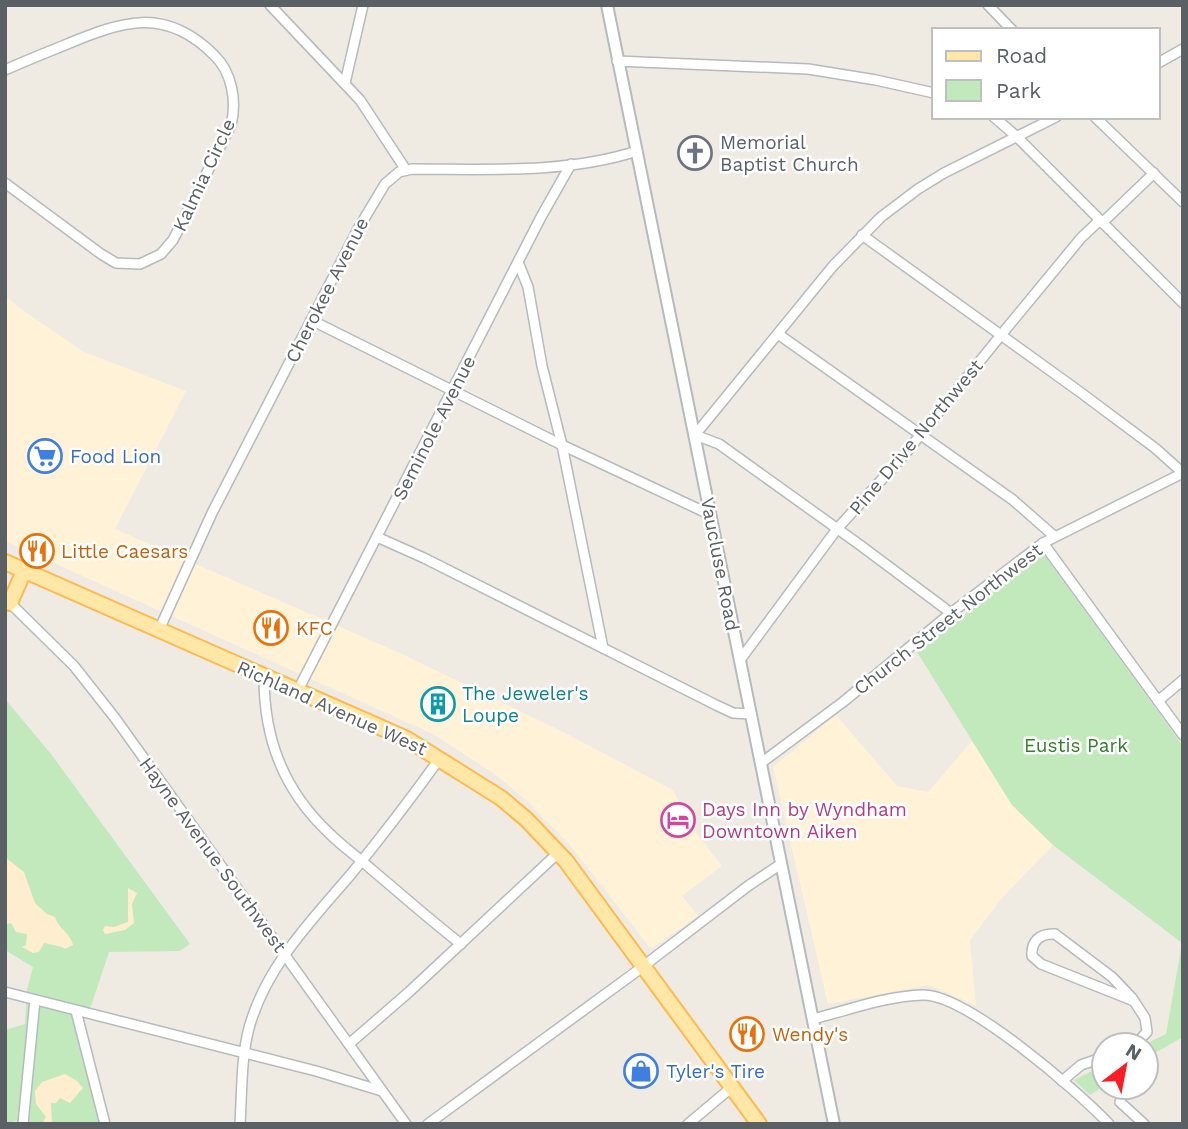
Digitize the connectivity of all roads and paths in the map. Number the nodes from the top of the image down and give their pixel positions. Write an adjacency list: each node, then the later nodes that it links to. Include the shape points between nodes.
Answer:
1 (270, 5): 10 (street)
2 (362, 5): 10 (street)
3 (607, 5): 7 (street, Vaucluse Road)
4 (988, 5): 5 (street)
5 (1010, 28)
6 (1183, 49): 8 (street)
7 (617, 61): 11 (street, via 808,69); 16 (street, Vaucluse Road)
8 (1160, 62)
9 (5, 70): 20 (street, Kalmia Circle, via 110,26 160,23 188,35 218,59 229,81 234,108 231,125 180,229 166,250 148,261 116,263)
10 (345, 83): 18 (street)
11 (932, 93)
12 (996, 119): 15 (street)
13 (1052, 119): 15 (street)
14 (1097, 119): 19 (street)
15 (1016, 136): 22 (street); 23 (street, via 918,189)
16 (636, 151): 17 (street); 31 (street, Vaucluse Road)
17 (572, 164): 18 (street); 24 (street, Seminole Avenue)
18 (405, 170): 26 (street, Cherokee Avenue, via 392,177 378,195)
19 (1154, 173): 21 (street); 22 (street, Pine Drive Northwest)
20 (5, 183)
21 (1183, 202)
22 (1101, 222): 25 (street); 28 (street, Pine Drive Northwest, via 1081,238)
23 (862, 235): 27 (street); 28 (street)
24 (518, 262): 29 (street, Seminole Avenue); 32 (street, via 528,287)
25 (1183, 303)
26 (311, 320): 29 (street); 43 (street, Cherokee Avenue, via 206,525)
27 (778, 334): 30 (street); 31 (street)
28 (1001, 335): 30 (street, Pine Drive Northwest); 33 (street)
29 (452, 392): 32 (street); 37 (street, Seminole Avenue)
30 (920, 434): 35 (street, Pine Drive Northwest); 36 (street, via 1013,500)
31 (695, 435): 34 (street, Vaucluse Road); 35 (street, via 719,444)
32 (562, 445): 34 (street); 44 (street)
33 (1183, 473): 36 (street, Church Street Northwest)
34 (710, 515): 45 (street, Vaucluse Road)
35 (837, 529): 42 (street); 45 (street, Pine Drive Northwest)
36 (1054, 536): 38 (street, Church Street Northwest)
37 (377, 537): 44 (street); 48 (street, Seminole Avenue)
38 (1043, 543): 42 (street, Church Street Northwest); 49 (street)
39 (5, 562): 40 (main road, Richland Avenue West)
40 (24, 571): 41 (main road); 43 (main road, Richland Avenue West)
41 (7, 601): 58 (street, Hayne Avenue Southwest, via 74,666 107,708)
42 (951, 614): 53 (street, Church Street Northwest)
43 (159, 630): 46 (main road, Richland Avenue West)
44 (603, 648): 50 (street, via 733,713)
45 (740, 660): 50 (street, Vaucluse Road)
46 (264, 677): 48 (main road, Richland Avenue West); 55 (street, via 264,708 286,778 315,819)
47 (1183, 680): 49 (street)
48 (297, 692): 52 (main road, Richland Avenue West, via 407,738)
49 (1158, 701): 51 (street)
50 (751, 714): 53 (street, Vaucluse Road)
51 (1183, 735)
52 (440, 758): 54 (main road, Richland Avenue West, via 500,798); 55 (street)
53 (761, 763): 56 (street, Vaucluse Road)
54 (558, 853): 57 (street); 59 (main road, Richland Avenue West, via 607,913)
55 (362, 860): 57 (street); 58 (street)
56 (780, 864): 59 (street); 64 (street, Vaucluse Road)
57 (461, 944): 66 (street)
58 (285, 956): 66 (street, Hayne Avenue Southwest); 67 (street, via 257,1003)
59 (641, 966): 70 (main road, Richland Avenue West); 77 (street)
60 (5, 992): 61 (street)
61 (36, 1000): 63 (street); 73 (street)
62 (1133, 1001): 62 (street, via 1112,977 1055,934 1034,942 1032,957 1041,964); 65 (street)
63 (76, 1011): 67 (street); 74 (street)
64 (813, 1018): 69 (street, via 883,1001 933,996 1004,1035); 80 (street, Vaucluse Road)
65 (1147, 1031)
66 (349, 1044): 71 (street, Hayne Avenue Southwest)
67 (244, 1053): 71 (street); 75 (street)
68 (1090, 1062): 69 (street)
69 (1062, 1081): 81 (street)
70 (732, 1087): 78 (street); 79 (main road, Richland Avenue West)
71 (382, 1091): 76 (street, Hayne Avenue Southwest)
72 (1120, 1102): 82 (street)
73 (23, 1124)
74 (105, 1124)
75 (240, 1124)
76 (406, 1124)
77 (428, 1124)
78 (688, 1124)
79 (759, 1124)
80 (834, 1124)
81 (1109, 1124)
82 (1144, 1124)

